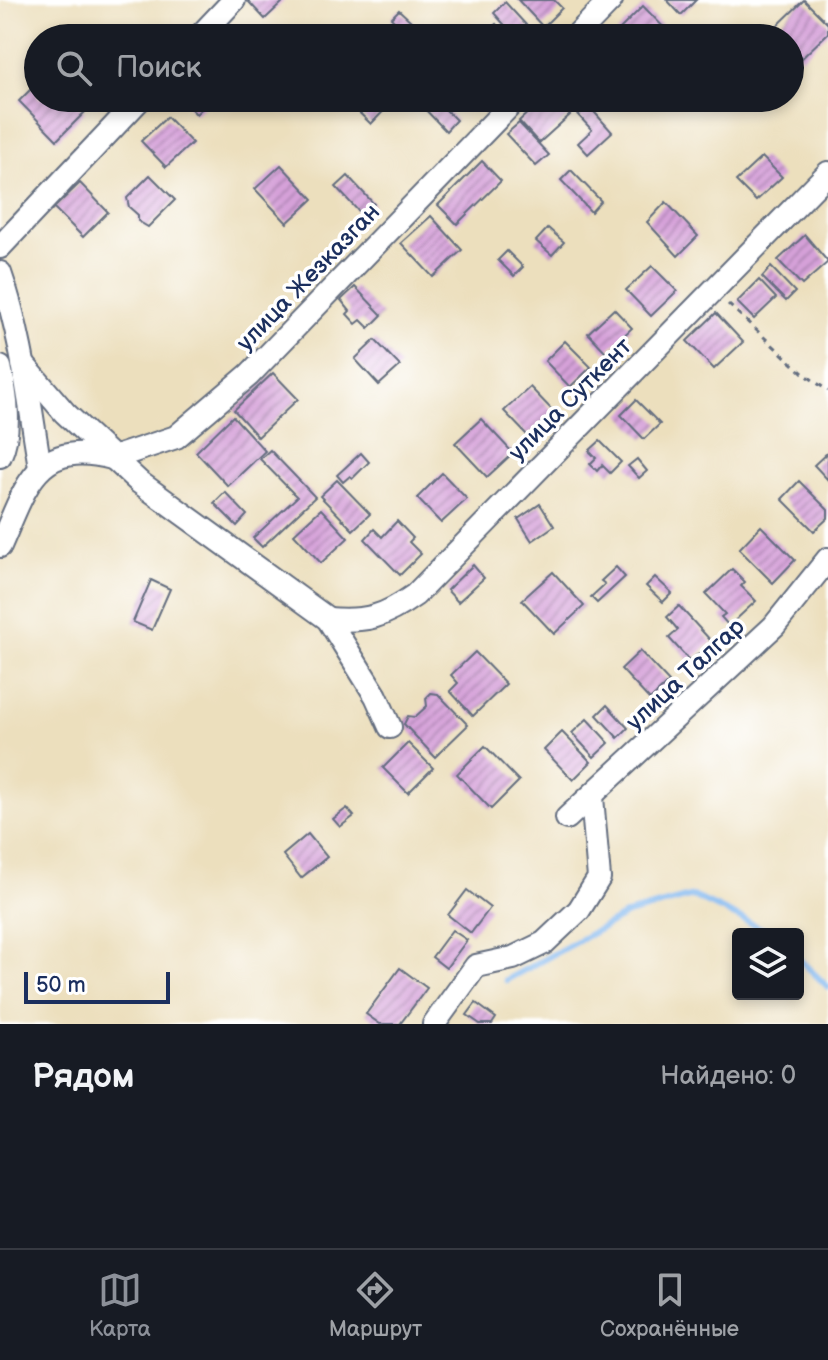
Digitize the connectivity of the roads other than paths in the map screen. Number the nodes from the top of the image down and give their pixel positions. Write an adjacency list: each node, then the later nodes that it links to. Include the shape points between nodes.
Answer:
1 (234, 0): 3 (street)
2 (611, 0): 4 (street)
3 (211, 24)
4 (588, 24)
5 (128, 112): 8 (street)
6 (503, 112): 13 (street, улица Жезказган, via 249,375 176,437)
7 (828, 173): 17 (street, улица Суткент, via 415,595 375,618)
8 (0, 247)
9 (0, 273): 10 (street)
10 (23, 364): 13 (street); 14 (street)
11 (0, 367): 12 (street, via 7,417)
12 (1, 451): 14 (street)
13 (113, 458): 14 (street, via 74,452); 17 (street)
14 (40, 467): 15 (street)
15 (0, 546)
16 (828, 559): 19 (street, улица Талгар, via 774,626)
17 (328, 619): 18 (street)
18 (390, 727)
19 (592, 797): 20 (street, улица Талгар); 21 (street, via 599,878 579,910 544,943 513,958 476,966)
20 (567, 818)
21 (434, 1024)

